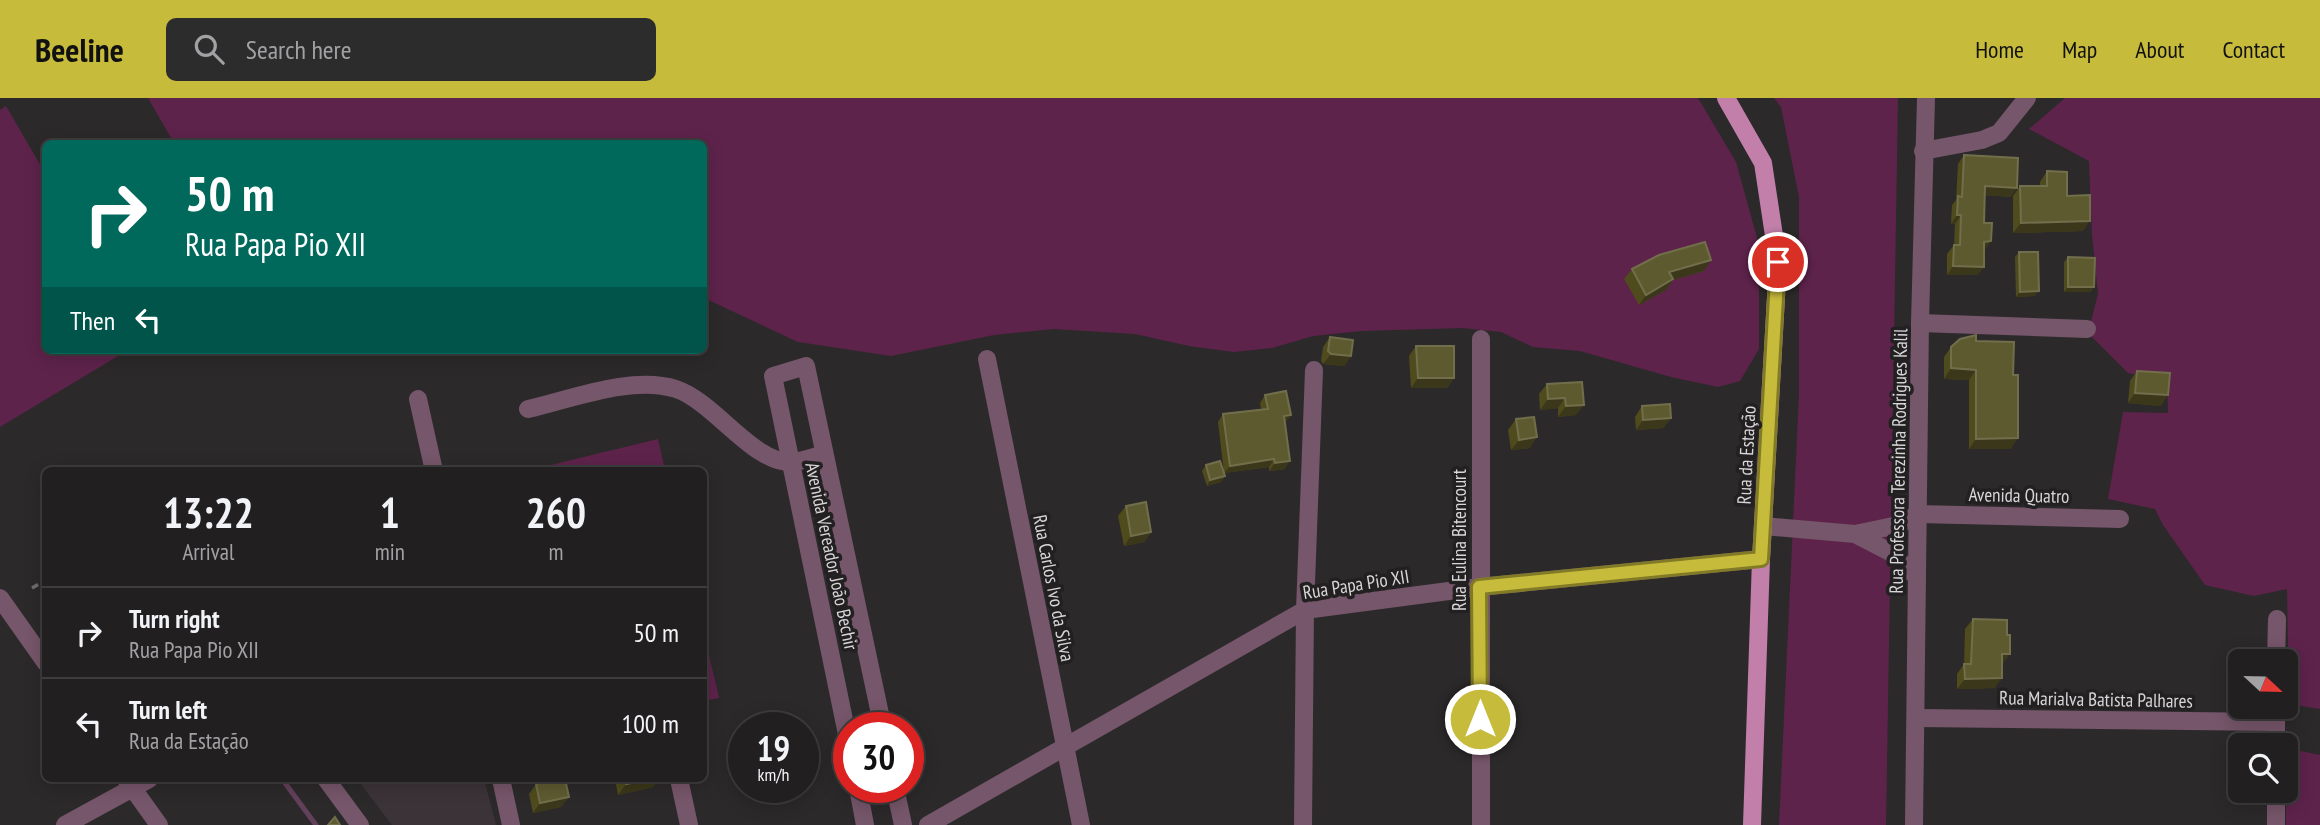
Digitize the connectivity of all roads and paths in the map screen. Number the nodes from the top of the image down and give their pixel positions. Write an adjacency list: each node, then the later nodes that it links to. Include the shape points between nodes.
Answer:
1 (1726, 98): 17 (main road, Rua da Estação, via 1763,163 1778,262)
2 (1926, 98): 4 (street, Rua Professora Terezinha Rodrigues Kalil)
3 (2027, 98): 4 (street, via 1999,133)
4 (1923, 151): 5 (street, Rua Professora Terezinha Rodrigues Kalil)
5 (1920, 323): 6 (street); 15 (street, Rua Professora Terezinha Rodrigues Kalil)
6 (2087, 329)
7 (1481, 339): 22 (street, Rua Eulina Bitencourt)
8 (987, 359): 33 (street, Rua Carlos Ivo da Silva)
9 (1314, 370): 25 (street)
10 (418, 400): 14 (street)
11 (528, 409): 13 (street, via 644,383 676,389 702,402 749,444 768,456)
12 (824, 454): 13 (street); 13 (street, Avenida Vereador João Bechir, via 806,366 773,376); 30 (street, Avenida Vereador João Bechir)
13 (791, 462): 29 (street, Avenida Vereador João Bechir)
14 (433, 467)
15 (1918, 514): 16 (street, Avenida Quatro); 18 (street, via 1898,525); 20 (street, Rua Professora Terezinha Rodrigues Kalil)
16 (2120, 519)
17 (1763, 526): 18 (street); 19 (main road, Rua da Estação)
18 (1856, 534): 20 (street, via 1890,552)
19 (1761, 559): 22 (street, Rua Papa Pio XII); 52 (main road, Rua da Estação)
20 (1917, 577): 32 (street, Rua Professora Terezinha Rodrigues Kalil)
21 (42, 582): 23 (path)
22 (1479, 587): 25 (street, Rua Papa Pio XII); 51 (street, Rua Eulina Bitencourt)
23 (32, 588)
24 (0, 598): 28 (street)
25 (1306, 610): 33 (street, Rua Papa Pio XII); 50 (street)
26 (2277, 619): 27 (street)
27 (2276, 649)
28 (42, 657)
29 (842, 712)
30 (880, 712)
31 (2228, 716): 32 (street, Rua Marialva Batista Palhares)
32 (1916, 719): 53 (street, Rua Professora Terezinha Rodrigues Kalil)
33 (1064, 746): 48 (street, Rua Papa Pio XII); 49 (street, Rua Carlos Ivo da Silva)
34 (328, 782): 43 (street)
35 (502, 782): 44 (street)
36 (680, 782): 45 (street)
37 (129, 784): 41 (street); 42 (street)
38 (861, 803): 46 (street)
39 (898, 803): 47 (street)
40 (2276, 803): 54 (street)
41 (65, 825)
42 (159, 825)
43 (360, 825)
44 (511, 825)
45 (689, 825)
46 (865, 825)
47 (903, 825)
48 (928, 825)
49 (1081, 825)
50 (1303, 825)
51 (1481, 825)
52 (1752, 825)
53 (1914, 825)
54 (2276, 825)

